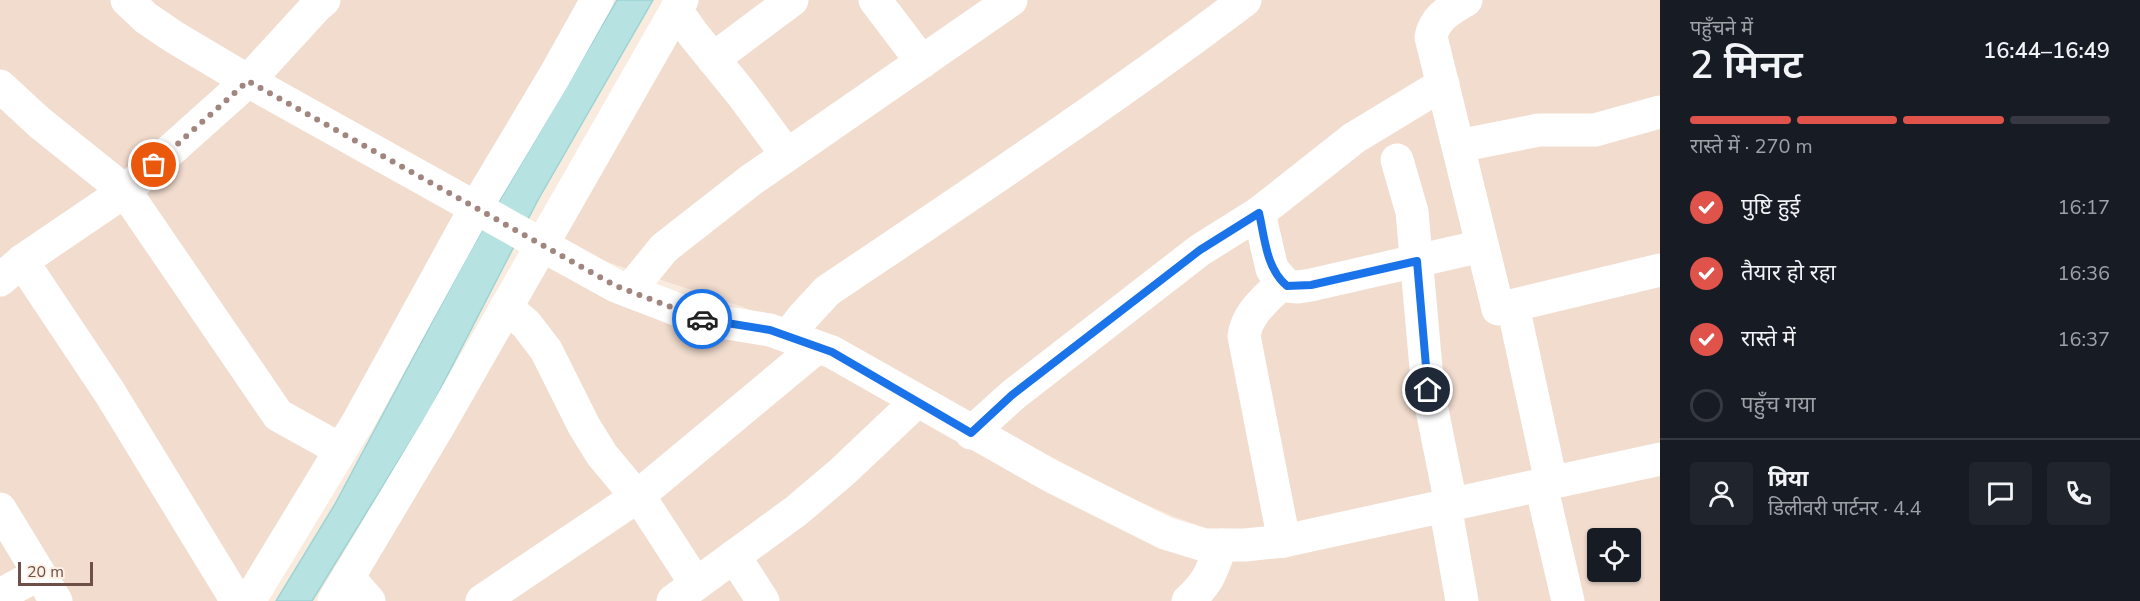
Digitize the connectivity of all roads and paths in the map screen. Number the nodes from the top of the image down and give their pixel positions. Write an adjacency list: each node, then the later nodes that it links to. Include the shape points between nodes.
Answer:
1 (127, 0): 12 (street, via 174,37)
2 (597, 0): 20 (street)
3 (792, 0): 10 (street)
4 (875, 0): 11 (street)
5 (1011, 0): 11 (street)
6 (1245, 0): 31 (street, via 1070,127 828,291 803,317)
7 (1466, 0): 13 (street, via 1439,17 1433,26 1431,37)
8 (315, 3): 12 (street)
9 (679, 5): 10 (street, via 693,34); 22 (street)
10 (713, 59): 17 (street)
11 (922, 62): 17 (street)
12 (248, 81): 19 (street); 20 (street)
13 (1443, 84): 16 (street); 21 (street, via 1354,138)
14 (0, 86): 19 (street)
15 (1660, 112): 16 (street, via 1595,130 1539,130)
16 (1458, 146): 23 (street)
17 (787, 155): 28 (street, via 664,248)
18 (1397, 160): 24 (street, via 1412,212)
19 (125, 191): 26 (street); 34 (street, via 278,415)
20 (481, 212): 22 (street); 34 (street)
21 (1259, 213): 27 (street, via 1272,268); 33 (street, via 1190,257 1012,395)
22 (536, 242): 28 (street); 30 (street)
23 (1482, 246): 24 (street); 29 (street, via 1498,309)
24 (1417, 261): 27 (street, via 1311,285 1287,286); 38 (street, via 1428,390)
25 (1660, 270): 29 (street)
26 (11, 271): 47 (street, via 110,393)
27 (1283, 282): 40 (street, via 1253,313 1244,336)
28 (629, 291): 31 (street, via 702,319 770,330)
29 (1513, 306): 36 (street, via 1548,468)
30 (506, 307): 37 (street, via 542,344 589,435); 45 (street)
31 (802, 342): 32 (street, via 832,352); 37 (street)
32 (917, 401): 33 (street); 42 (street, via 796,511)
33 (971, 433): 41 (street, via 1165,533 1204,545)
34 (341, 450): 48 (street)
35 (1660, 459): 36 (street)
36 (1544, 484): 38 (street); 53 (street)
37 (638, 496): 44 (street); 49 (street)
38 (1448, 504): 40 (street); 52 (street)
39 (0, 509): 43 (street)
40 (1284, 541): 41 (street)
41 (1221, 545): 51 (street, via 1208,579)
42 (734, 556): 44 (street); 50 (street)
43 (48, 588): 46 (street)
44 (685, 592)
45 (351, 593)
46 (0, 595)
47 (237, 601)
48 (249, 601)
49 (483, 601)
50 (763, 601)
51 (1188, 601)
52 (1462, 601)
53 (1568, 601)

